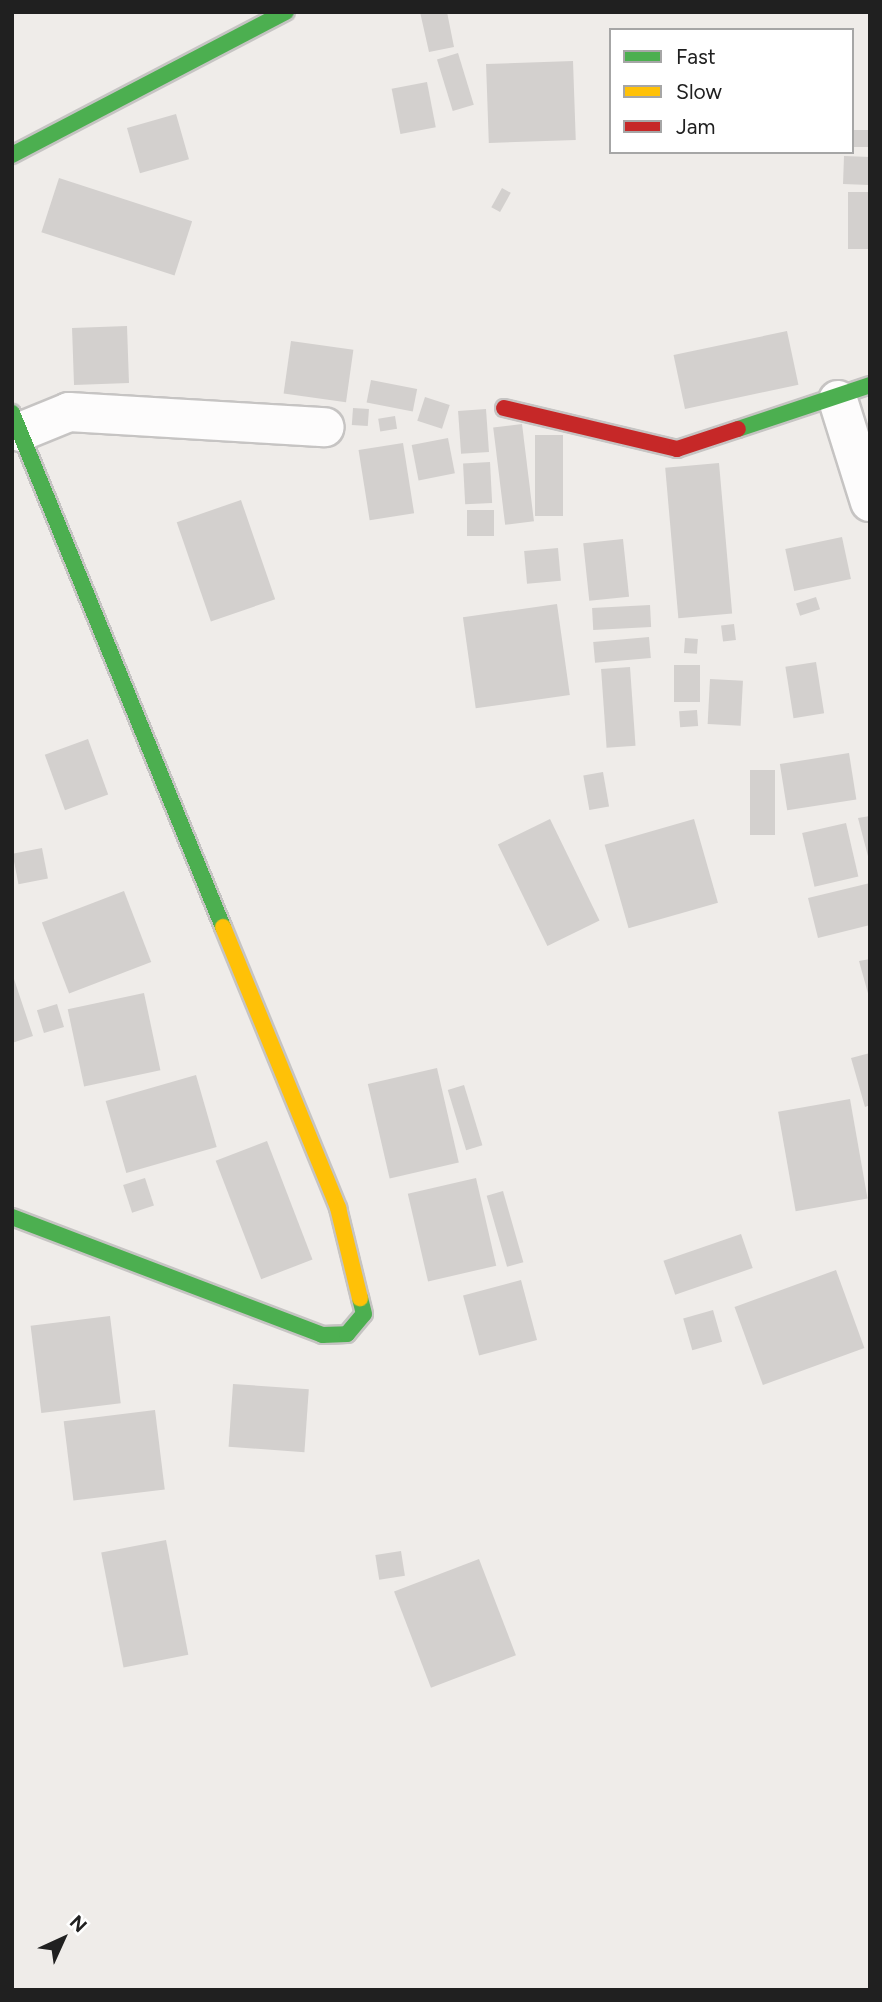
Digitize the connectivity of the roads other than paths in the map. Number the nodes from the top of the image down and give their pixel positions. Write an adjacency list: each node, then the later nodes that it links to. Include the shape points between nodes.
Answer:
1 (286, 12): 2 (street)
2 (12, 155)
3 (854, 392): 4 (street, via 677,449); 7 (street)
4 (503, 408)
5 (16, 423): 6 (street, via 69,412); 8 (street, via 338,1208 364,1314 347,1334 322,1335)
6 (325, 427)
7 (870, 502)
8 (12, 1217)

